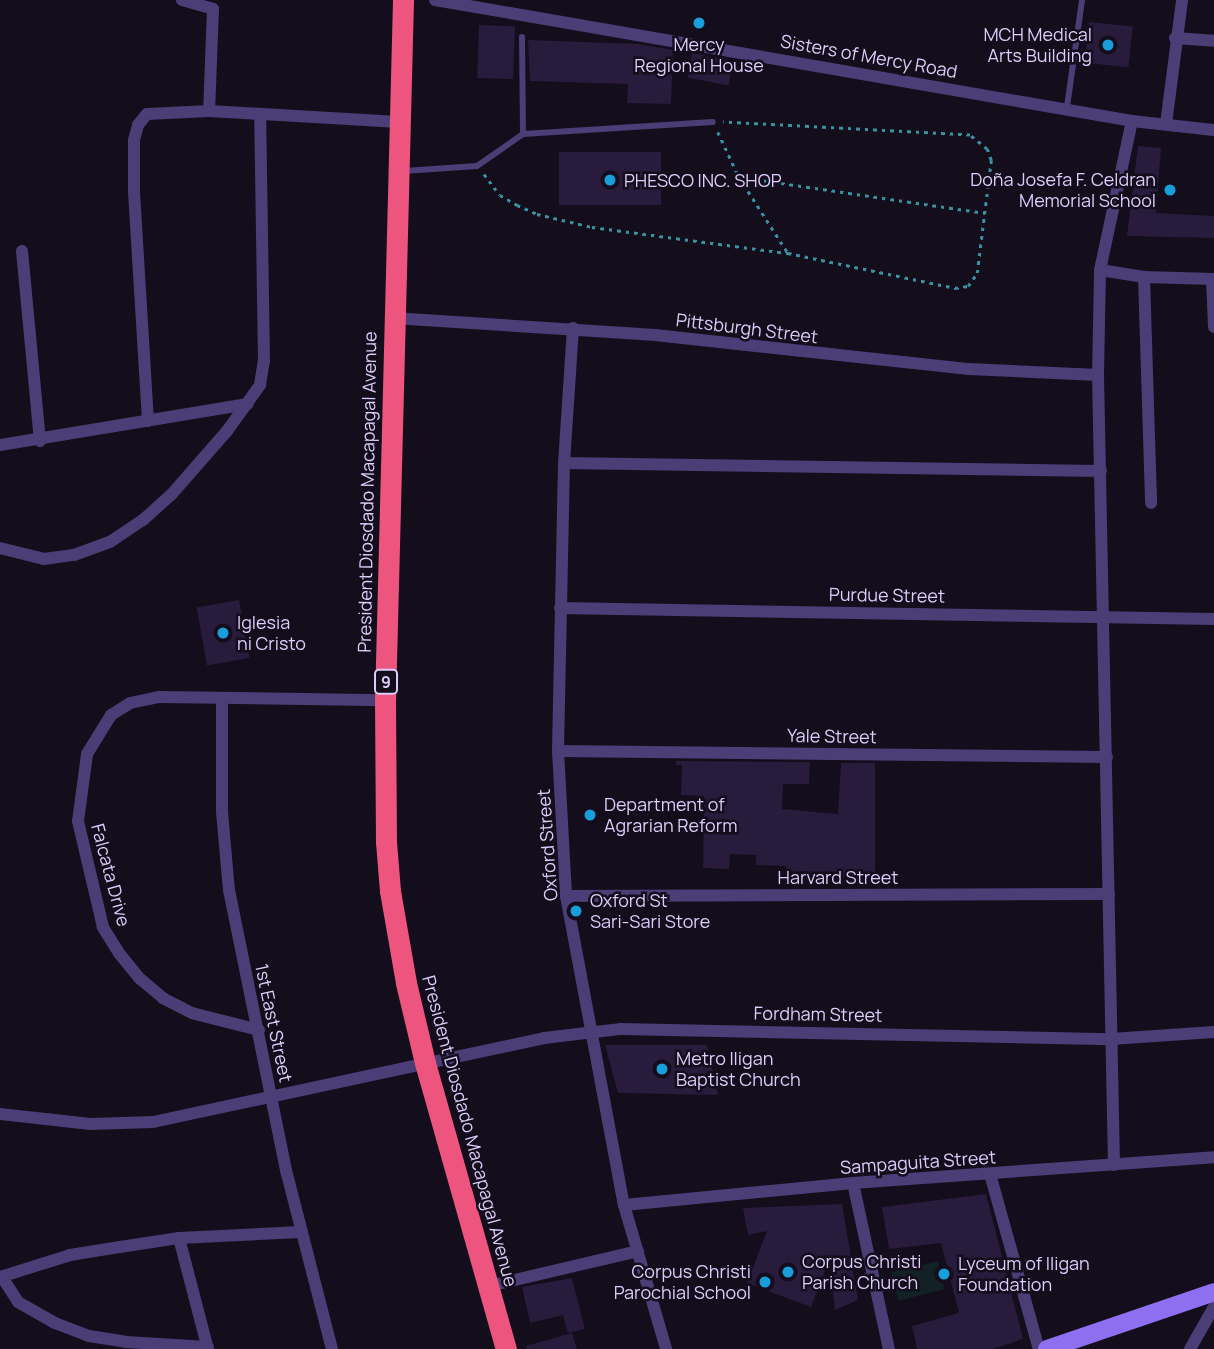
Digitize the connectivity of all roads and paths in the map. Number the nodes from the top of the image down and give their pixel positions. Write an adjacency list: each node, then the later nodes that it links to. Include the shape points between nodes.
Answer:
1 (182, 0): 6 (street)
2 (403, 0): 14 (highway, President Diosdado Macapagal Avenue / 9)
3 (435, 0): 10 (street, Sisters of Mercy Road)
4 (1082, 0): 10 (lane)
5 (1182, 0): 8 (street)
6 (214, 4): 11 (street)
7 (522, 37): 18 (lane)
8 (1175, 38): 9 (street); 16 (street)
9 (1214, 41)
10 (1067, 107): 13 (street, Sisters of Mercy Road)
11 (209, 111): 12 (street); 33 (street, via 147,114 134,141)
12 (260, 116): 14 (street); 32 (street, via 264,361 260,385)
13 (1132, 121): 16 (street, Sisters of Mercy Road); 25 (street)
14 (399, 122): 20 (highway, President Diosdado Macapagal Avenue / 9)
15 (713, 122): 18 (lane); 21 (path); 22 (path, via 970,135 991,160)
16 (1166, 124): 17 (street, Sisters of Mercy Road)
17 (1214, 130)
18 (523, 134): 19 (lane)
19 (477, 166): 20 (lane); 24 (path, via 500,195 537,214 592,227)
20 (399, 171): 28 (highway, President Diosdado Macapagal Avenue / 9)
21 (739, 177): 22 (path); 24 (path)
22 (986, 213): 24 (path, via 977,273 968,286 955,288)
23 (22, 251): 34 (street)
24 (788, 253)
25 (1100, 270): 26 (street); 31 (street)
26 (1144, 277): 27 (street); 38 (street)
27 (1213, 279): 29 (street)
28 (393, 318): 30 (street, Pittsburgh Street); 44 (highway, President Diosdado Macapagal Avenue / 9)
29 (1214, 327)
30 (573, 328): 31 (street, Pittsburgh Street, via 968,369); 36 (street, Oxford Street)
31 (1098, 375): 37 (street)
32 (248, 404): 33 (street); 39 (street, via 171,495 110,542 74,555 44,559)
33 (148, 421): 34 (street)
34 (40, 441): 35 (street)
35 (0, 445)
36 (564, 463): 37 (street); 40 (street, Oxford Street)
37 (1101, 471): 41 (street)
38 (1151, 503)
39 (0, 548)
40 (560, 608): 41 (street, Purdue Street); 45 (street, Oxford Street)
41 (1100, 615): 42 (street, Purdue Street); 46 (street)
42 (1214, 619)
43 (222, 699): 44 (street, Falcata Drive); 49 (street, 1st East Street, via 227,876); 49 (street, Falcata Drive, via 159,697 130,703 111,715 87,754 78,821 103,927 140,979 192,1013)
44 (385, 700): 53 (highway, President Diosdado Macapagal Avenue / 9, via 390,891)
45 (558, 751): 46 (street, Yale Street); 48 (street, Oxford Street)
46 (1107, 757): 47 (street)
47 (1109, 894): 48 (street, Harvard Street); 52 (street)
48 (566, 896): 50 (street, Oxford Street)
49 (259, 1030): 54 (street, 1st East Street)
50 (591, 1031): 52 (street, Fordham Street, via 675,1028); 53 (street, Fordham Street); 60 (street, Oxford Street)
51 (1214, 1032): 52 (street, Fordham Street)
52 (1111, 1039): 57 (street)
53 (425, 1063): 54 (street, Fordham Street); 65 (highway, President Diosdado Macapagal Avenue / 9)
54 (273, 1098): 55 (street, Fordham Street, via 124,1125); 61 (street, 1st East Street)
55 (0, 1114)
56 (1214, 1157): 57 (street, Sampaguita Street)
57 (1114, 1166): 58 (street, Sampaguita Street)
58 (990, 1174): 59 (street, Sampaguita Street); 73 (street)
59 (853, 1183): 60 (street, Sampaguita Street); 72 (street)
60 (624, 1205): 63 (street, Oxford Street)
61 (300, 1232): 62 (street); 69 (street, 1st East Street)
62 (179, 1238): 64 (street, via 70,1255); 68 (street)
63 (638, 1251): 65 (street); 71 (street, Oxford Street)
64 (1, 1277): 68 (street, via 18,1302 89,1336)
65 (489, 1286): 70 (highway, President Diosdado Macapagal Avenue / 9)
66 (1214, 1292): 74 (main road)
67 (1214, 1307): 75 (street)
68 (208, 1348)
69 (332, 1349)
70 (506, 1349)
71 (666, 1349)
72 (889, 1349)
73 (1039, 1349)
74 (1047, 1349)
75 (1190, 1349)

